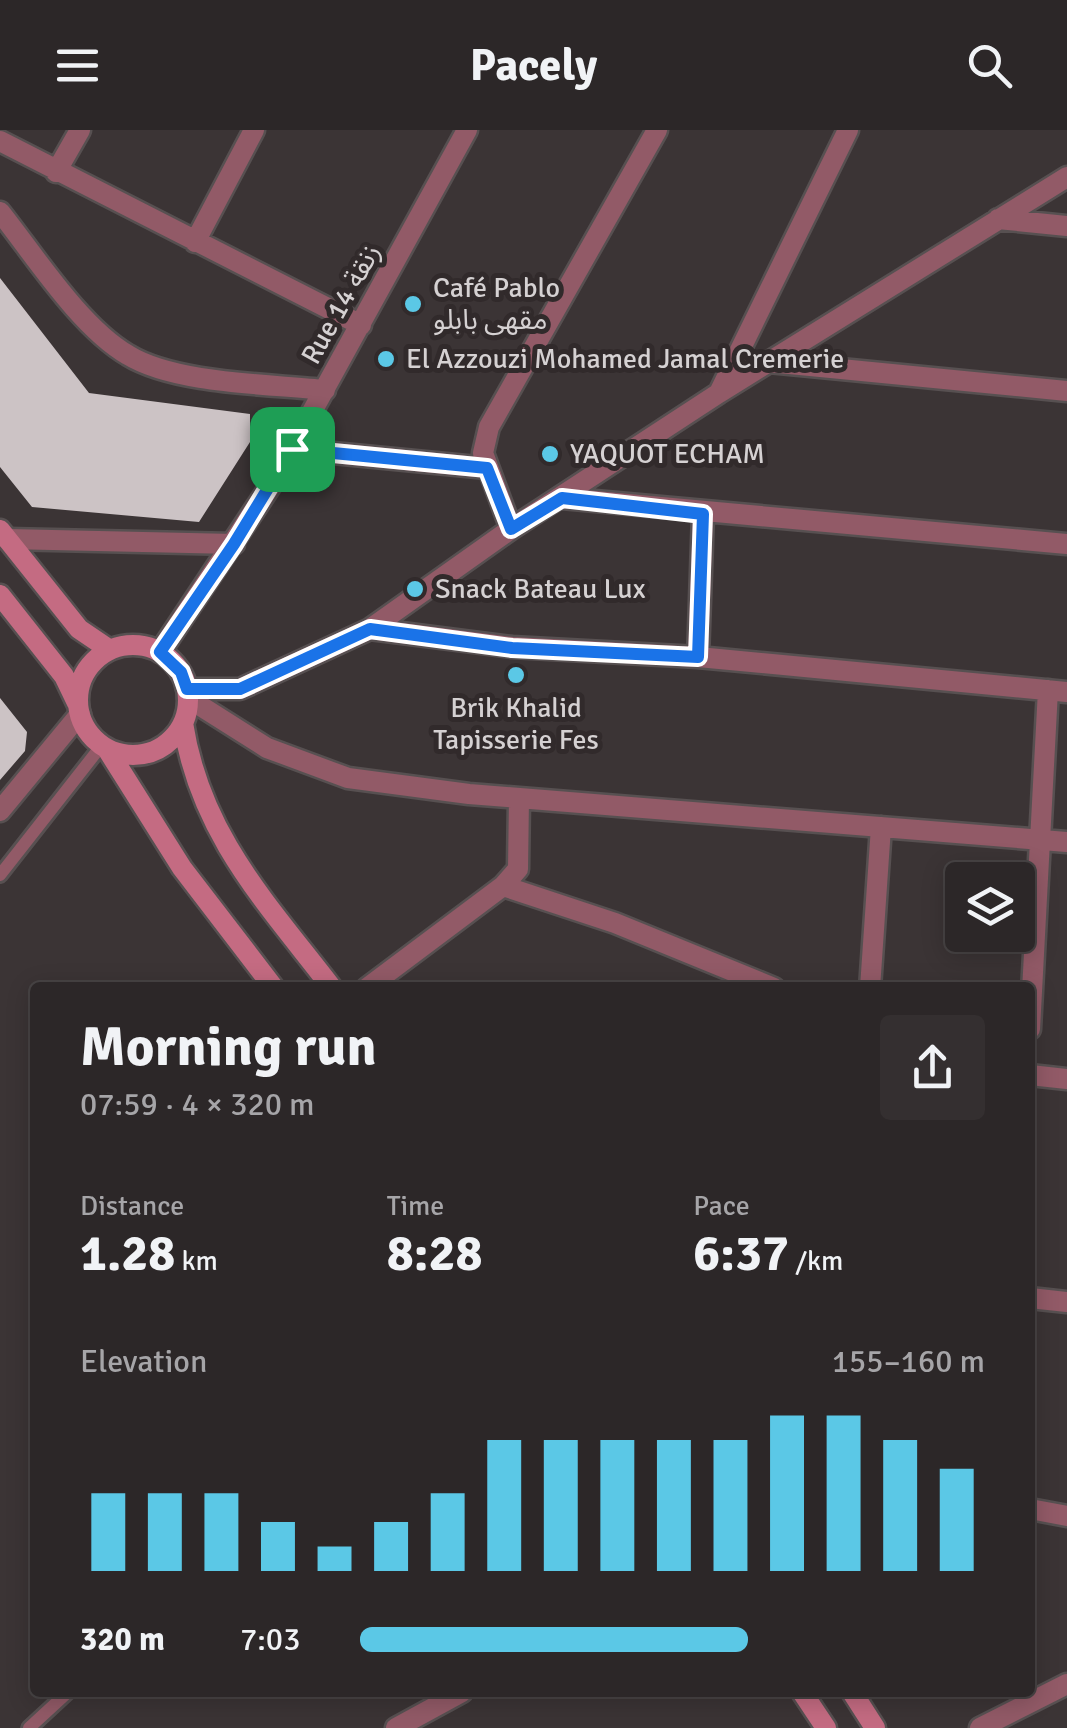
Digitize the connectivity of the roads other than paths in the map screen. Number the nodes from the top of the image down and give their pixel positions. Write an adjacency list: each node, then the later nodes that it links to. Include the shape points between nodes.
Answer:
1 (80, 130): 7 (street)
2 (254, 130): 12 (street)
3 (467, 130): 13 (street, Rue 14 زنقة)
4 (657, 130): 19 (street, via 489,427)
5 (848, 130): 17 (street)
6 (0, 141): 7 (street)
7 (56, 172): 12 (street)
8 (1067, 177): 10 (street)
9 (0, 212): 15 (street, via 99,332 126,355 181,371)
10 (998, 220): 11 (street); 14 (street)
11 (1067, 226)
12 (195, 242): 13 (street)
13 (361, 324): 15 (street, Rue 14 زنقة)
14 (769, 362): 16 (street); 17 (street)
15 (325, 390): 18 (street, Rue 14 زنقة)
16 (1067, 390)
17 (720, 393): 20 (street)
18 (292, 449): 19 (street); 24 (street, Rue 14 زنقة)
19 (487, 468): 22 (street)
20 (562, 498): 21 (street); 22 (street)
21 (703, 514): 25 (street); 30 (street)
22 (511, 529): 27 (street)
23 (3, 535): 24 (street); 28 (main road, via 79,630)
24 (234, 544): 29 (street, Rue 14 زنقة)
25 (1067, 544)
26 (0, 595): 33 (main road, via 64,676)
27 (370, 629): 30 (street, via 512,648); 32 (street, via 240,689)
28 (110, 650): 29 (main road, via 130,645); 33 (main road, via 88,668)
29 (160, 652): 32 (main road, via 181,672)
30 (698, 657): 31 (street)
31 (1058, 691): 39 (street)
32 (187, 694): 34 (main road); 36 (street, via 267,748 348,778)
33 (79, 709): 35 (main road, via 92,737); 37 (street)
34 (183, 723): 35 (main road, via 159,748 128,755); 44 (main road, via 194,782 224,846)
35 (105, 747): 41 (lane); 43 (main road, via 182,868)
36 (519, 798): 38 (street); 42 (street, via 518,869)
37 (0, 811)
38 (881, 827): 39 (street); 47 (street)
39 (1043, 840): 40 (street); 48 (street)
40 (1067, 842)
41 (0, 875)
42 (503, 886): 45 (street); 46 (street)
43 (269, 982)
44 (327, 982)
45 (376, 982)
46 (759, 982)
47 (870, 982)
48 (1033, 982)
49 (1035, 1076): 50 (street)
50 (1067, 1079)
51 (1035, 1299): 52 (street)
52 (1067, 1302)
53 (1035, 1510): 54 (street)
54 (1067, 1516)
55 (1067, 1684): 64 (street)
56 (63, 1697): 60 (lane)
57 (453, 1697): 61 (street)
58 (805, 1697): 62 (main road)
59 (855, 1697): 63 (main road)
60 (30, 1728)
61 (396, 1728)
62 (826, 1728)
63 (875, 1728)
64 (980, 1728)

